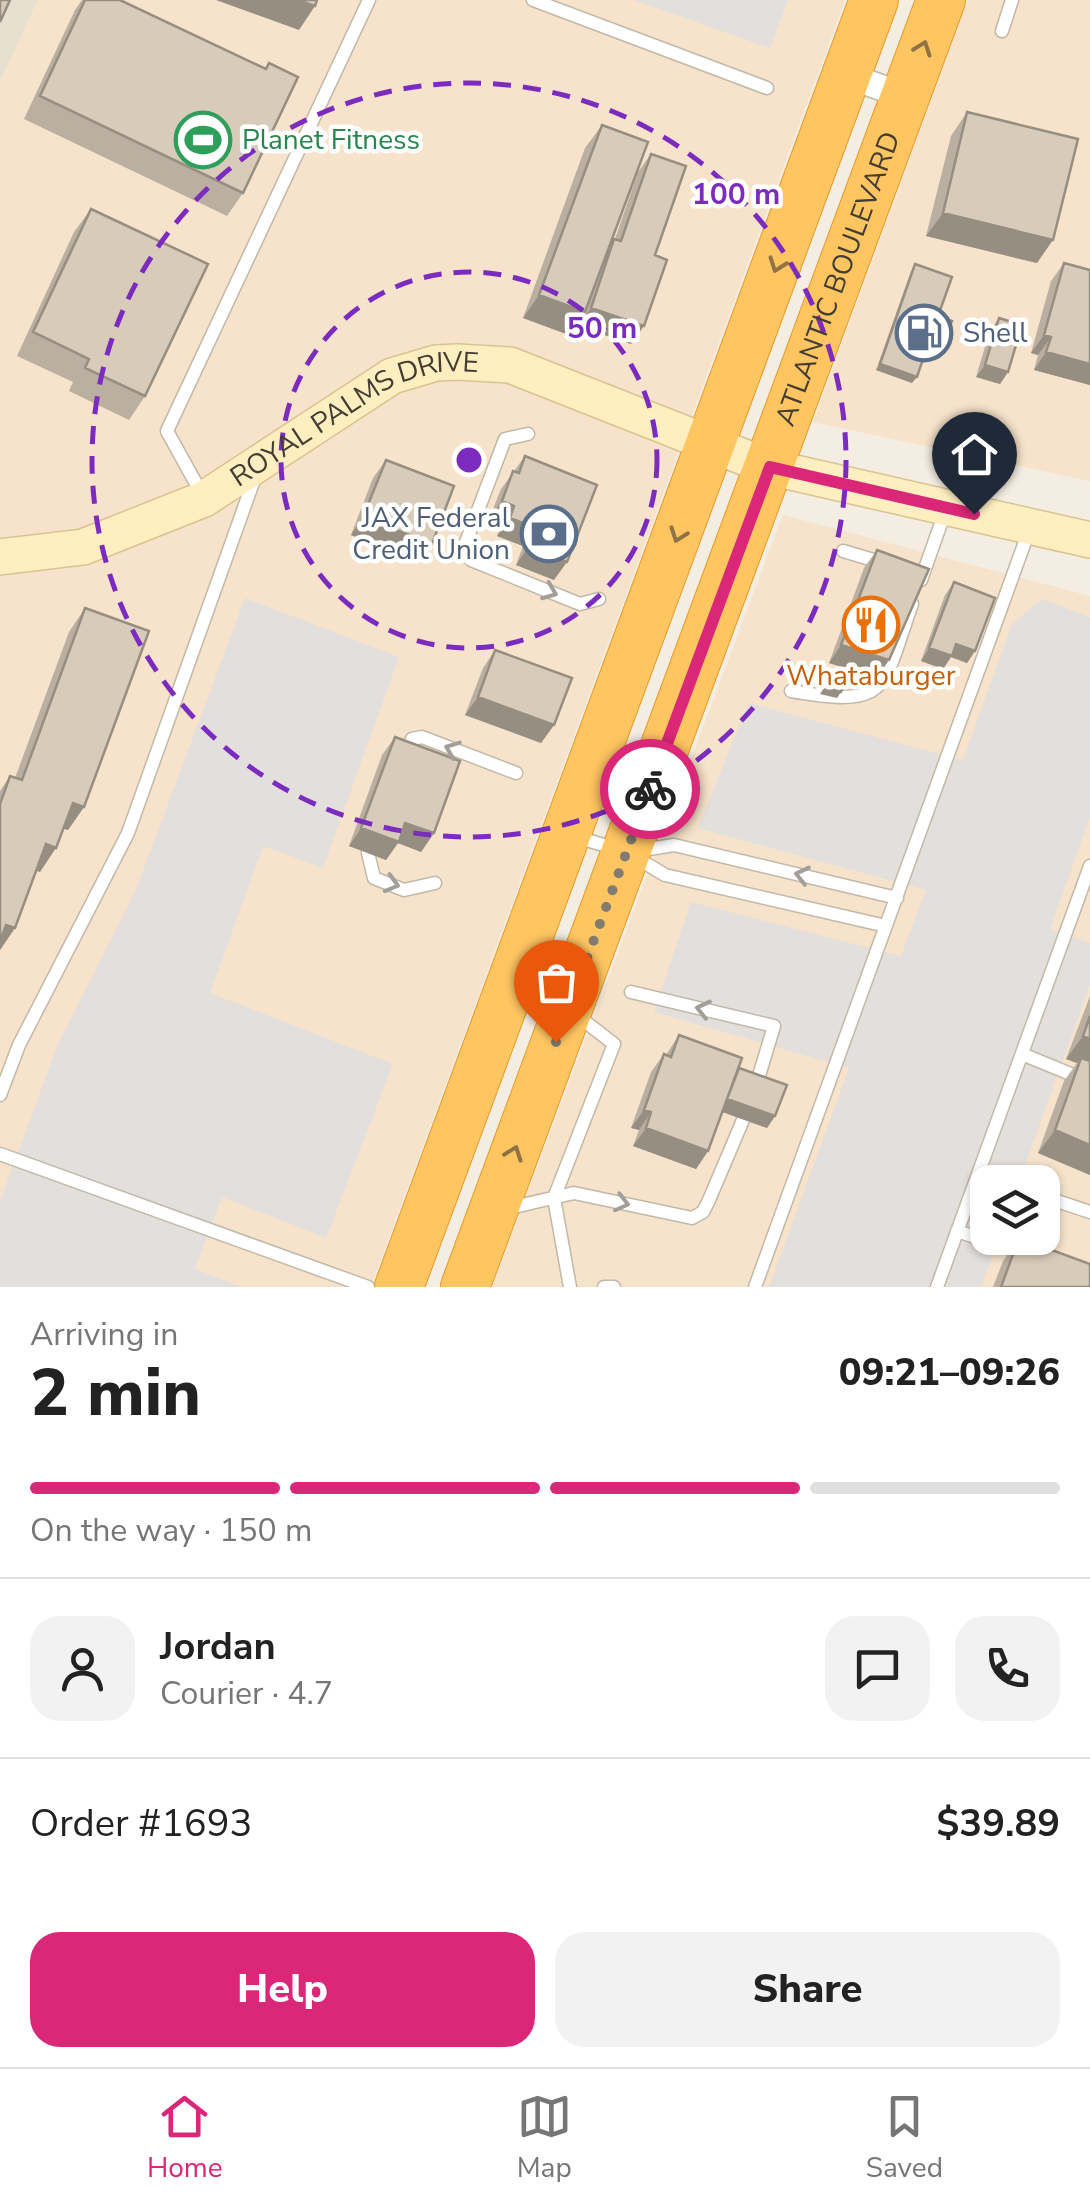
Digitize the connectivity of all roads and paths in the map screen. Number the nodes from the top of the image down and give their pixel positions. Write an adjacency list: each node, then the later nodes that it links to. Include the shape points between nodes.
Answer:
1 (369, 0): 14 (lane, via 167,431)
2 (533, 0): 8 (lane)
3 (874, 0): 7 (highway)
4 (940, 0): 9 (highway, ATLANTIC BOULEVARD, one-way to 4)
5 (1012, 0): 6 (lane)
6 (1002, 31)
7 (846, 74): 9 (street); 11 (highway, one-way to 11)
8 (767, 88)
9 (905, 96): 13 (highway, ATLANTIC BOULEVARD)
10 (528, 434): 21 (lane, one-way to 21, via 506,439 466,542 471,560 580,604)
11 (711, 444): 12 (street, ROYAL PALMS DRIVE, via 510,366 457,362 392,376); 13 (street, ROYAL PALMS DRIVE); 25 (highway, one-way to 25)
12 (259, 465): 14 (street, ROYAL PALMS DRIVE); 37 (lane, via 128,833 19,1044)
13 (770, 467): 15 (street, ROYAL PALMS DRIVE); 26 (highway, ATLANTIC BOULEVARD)
14 (204, 499): 19 (street, ROYAL PALMS DRIVE, via 83,547)
15 (946, 509): 16 (street, ROYAL PALMS DRIVE); 20 (lane)
16 (1031, 526): 17 (street, ROYAL PALMS DRIVE); 30 (lane)
17 (1090, 540)
18 (842, 550): 20 (lane)
19 (0, 557)
20 (923, 574): 22 (lane, via 886,676 873,693 848,701)
21 (599, 599)
22 (791, 691)
23 (402, 763): 24 (lane, one-way to 23, via 422,737 412,739)
24 (516, 773)
25 (566, 834): 26 (lane); 49 (highway)
26 (627, 852): 30 (lane, one-way to 26, via 674,845); 31 (lane, via 665,875); 33 (highway, ATLANTIC BOULEVARD)
27 (368, 854): 29 (lane, one-way to 29, via 374,878 404,890)
28 (1090, 866): 34 (lane)
29 (435, 883)
30 (897, 898): 31 (lane)
31 (886, 926): 54 (lane)
32 (631, 992): 36 (lane, one-way to 32, via 774,1026)
33 (568, 1008): 42 (lane, via 614,1044); 44 (highway, ATLANTIC BOULEVARD, one-way to 33)
34 (1022, 1054): 35 (lane); 40 (lane)
35 (1090, 1082)
36 (755, 1089)
37 (0, 1096)
38 (743, 1120): 42 (lane, one-way to 38, via 588,1194 692,1218 703,1212)
39 (0, 1154): 48 (lane)
40 (982, 1165)
41 (970, 1197): 46 (lane)
42 (554, 1198): 44 (lane); 51 (lane)
43 (1060, 1202): 45 (lane)
44 (492, 1212): 50 (highway, ATLANTIC BOULEVARD)
45 (1090, 1212)
46 (957, 1231): 47 (lane); 55 (lane)
47 (1033, 1256)
48 (368, 1287)
49 (399, 1287)
50 (464, 1287)
51 (570, 1287)
52 (604, 1287): 53 (lane)
53 (614, 1287)
54 (757, 1287)
55 (937, 1287)

